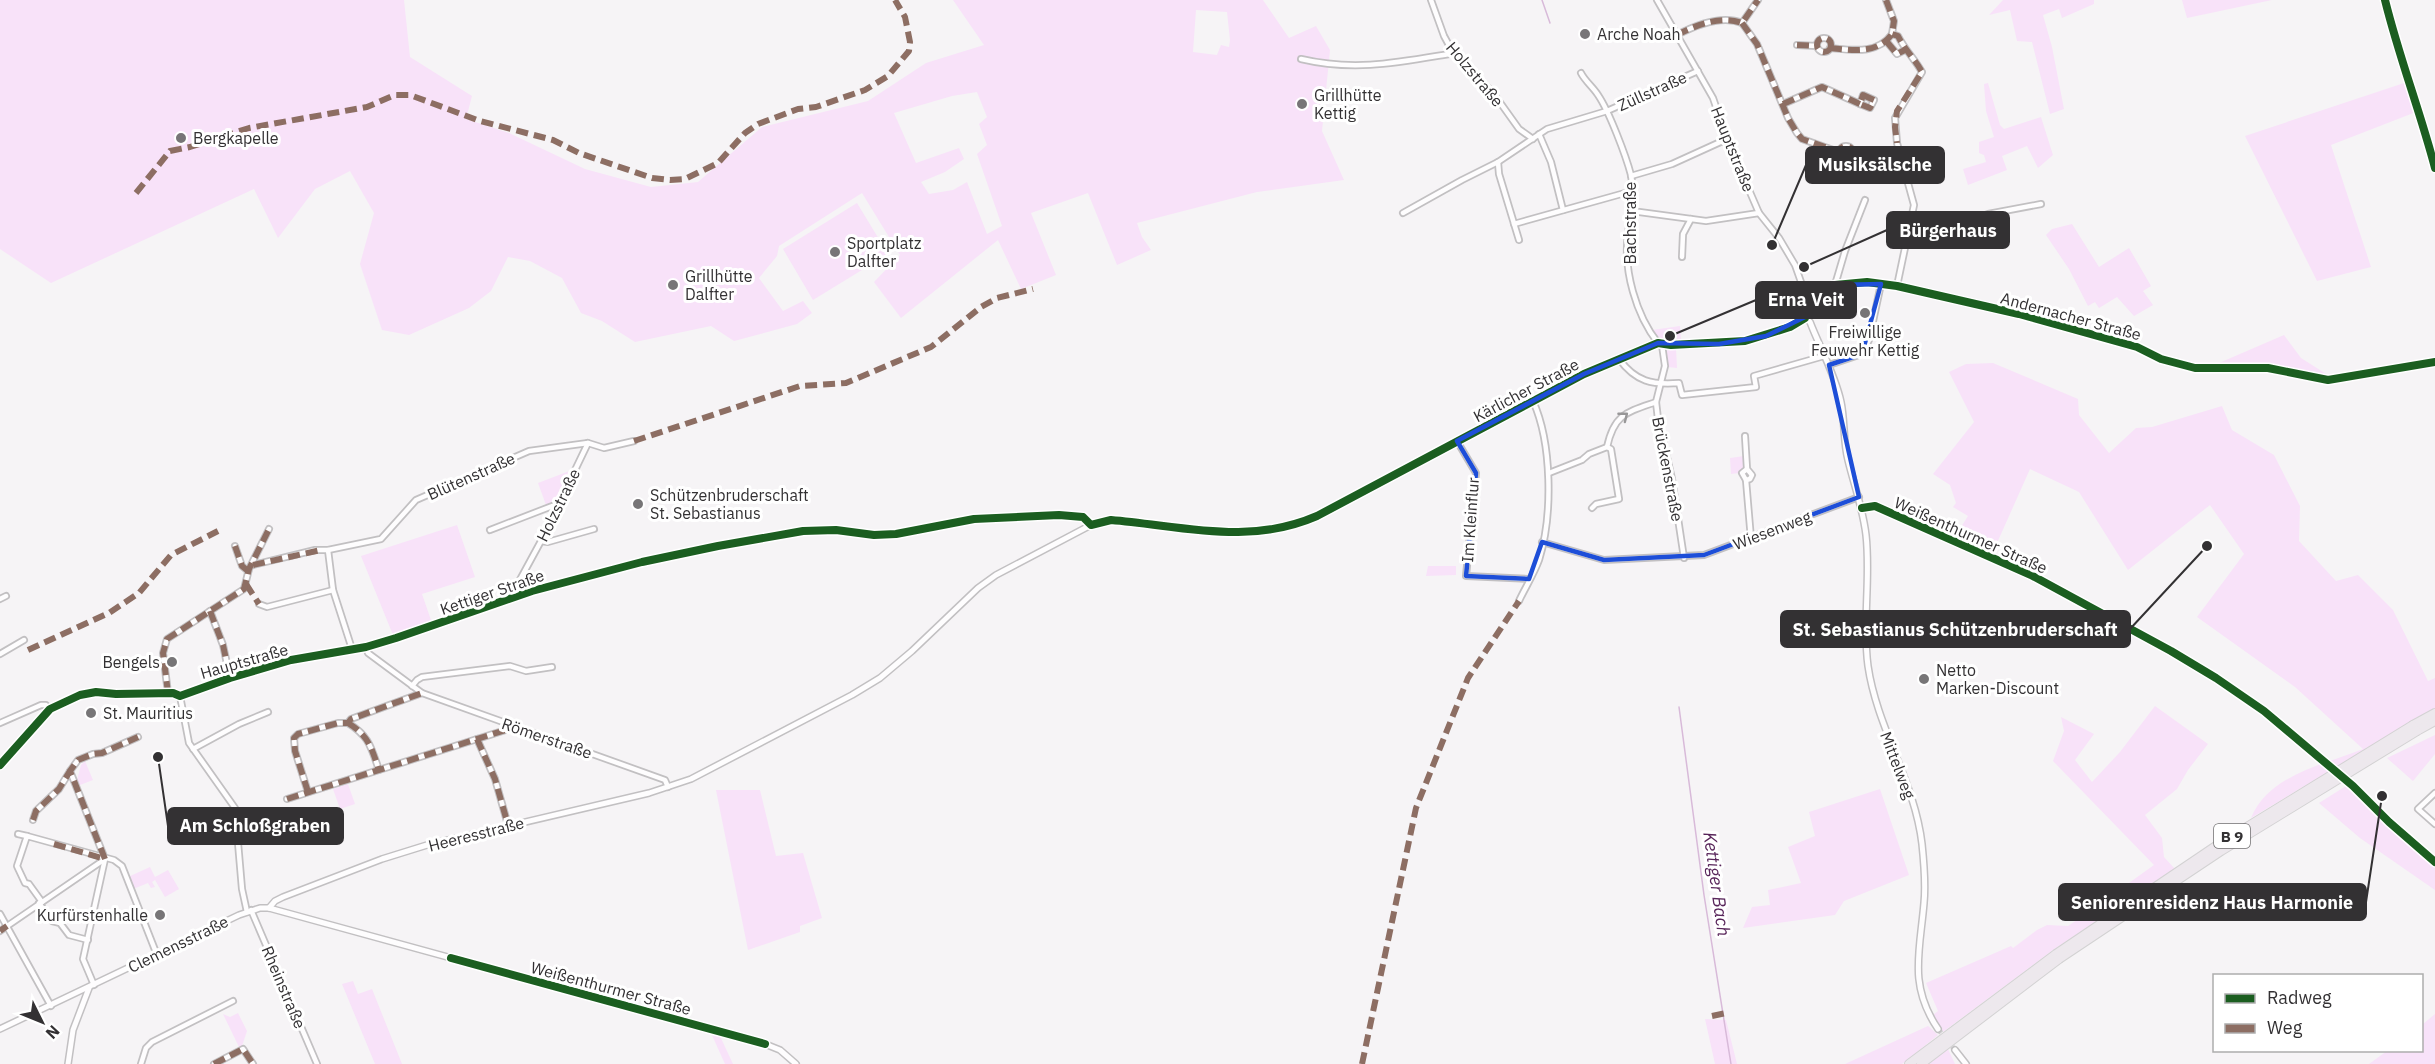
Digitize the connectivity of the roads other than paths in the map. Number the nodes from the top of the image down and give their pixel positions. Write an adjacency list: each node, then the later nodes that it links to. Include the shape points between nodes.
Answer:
1 (1431, 0): 13 (street, Holzstraße, via 1444,36)
2 (1657, 0): 7 (street, Hauptstraße)
3 (1758, 0): 5 (street)
4 (1886, 0): 6 (street, via 1894,21)
5 (1743, 23): 7 (street, via 1734,20 1700,24); 17 (street, via 1757,44)
6 (1892, 34): 8 (street); 12 (street, via 1899,36)
7 (1678, 37): 15 (street, Hauptstraße)
8 (1887, 42): 11 (street, via 1866,50); 12 (street, via 1896,54)
9 (1797, 45): 10 (street)
10 (1817, 46): 11 (street, via 1823,52); 11 (street, via 1826,39)
11 (1830, 48)
12 (1905, 51): 36 (street, via 1912,54 1922,72 1895,118 1897,143 1914,205)
13 (1455, 53): 14 (street, via 1368,67 1331,66); 21 (street, Holzstraße, via 1494,94 1519,129)
14 (1301, 59)
15 (1698, 71): 19 (street, Züllstraße); 22 (street, Hauptstraße, via 1713,98)
16 (1581, 73): 19 (street, Bachstraße)
17 (1783, 104): 18 (street, via 1822,87); 23 (street, via 1802,139)
18 (1860, 104)
19 (1606, 111): 20 (street); 25 (street, Bachstraße)
20 (1539, 134): 21 (street); 29 (street, via 1551,162)
21 (1533, 139): 24 (street)
22 (1727, 139): 25 (street, via 1672,164); 32 (street, Hauptstraße)
23 (1839, 152)
24 (1498, 162): 31 (street); 34 (street)
25 (1631, 176): 26 (street, Bachstraße)
26 (1632, 191): 29 (street); 30 (street, Bachstraße)
27 (1865, 200): 39 (street)
28 (2041, 204): 36 (street, via 1988,214)
29 (1563, 210): 34 (street)
30 (1632, 211): 33 (street); 43 (street, Bachstraße, via 1627,236 1628,264 1640,311)
31 (1403, 213)
32 (1760, 213): 33 (street, via 1706,221); 41 (street, Hauptstraße, via 1796,265)
33 (1691, 219): 37 (street, via 1683,234)
34 (1514, 224): 35 (street)
35 (1519, 240)
36 (1906, 241): 40 (street)
37 (1682, 257)
38 (1881, 284): 39 (street, Andernacher Straße); 40 (street, Andernacher Straße); 47 (street, via 1869,340 1862,354)
39 (1835, 285): 41 (street, Andernacher Straße)
40 (1897, 286): 46 (street, Andernacher Straße, via 2019,314 2138,347 2161,359 2195,368 2268,368 2323,381)
41 (1807, 299): 42 (street)
42 (1805, 318): 43 (street, via 1745,341); 44 (street, via 1810,321)
43 (1660, 344): 45 (street, Kärlicher Straße); 48 (street, Brückenstraße, via 1665,366)
44 (1824, 356): 47 (street); 48 (street, via 1754,375 1756,387 1682,395 1679,383)
45 (1619, 359): 48 (street, via 1639,378); 49 (street, Kärlicher Straße)
46 (2435, 362)
47 (1828, 365): 57 (street, via 1841,402 1848,459)
48 (1662, 384): 50 (street, Brückenstraße)
49 (1533, 401): 53 (street, Kärlicher Straße); 56 (street)
50 (1656, 402): 55 (street, one-way to 50, via 1611,429 1619,418); 70 (street, Brückenstraße)
51 (1745, 436): 65 (street, via 1748,469 1742,473 1746,480)
52 (634, 441): 54 (street, Blütenstraße, via 604,448)
53 (1457, 441): 61 (street, Kärlicher Straße, via 1295,526 1266,532 1218,532 1111,520); 73 (street, Im Kleinflur, via 1476,473 1466,576)
54 (588, 443): 58 (street, Holzstraße); 69 (street, Blütenstraße, via 530,451 507,459 416,500 381,539)
55 (1607, 447): 56 (street); 59 (street, via 1614,454 1619,499)
56 (1549, 473): 67 (street)
57 (1859, 497): 60 (street, Mittelweg); 65 (street, Wiesenweg)
58 (560, 503): 63 (street); 66 (street, Holzstraße)
59 (1592, 508)
60 (1862, 508): 115 (street, Weißenthurmer Straße, via 1875,506 2031,575 2180,656 2264,711); 129 (street, Mittelweg, via 1868,667 1884,727 1918,819 1925,886 1918,976 1924,1004)
61 (1091, 525): 76 (street, Kettiger Straße, via 1083,517 1059,514 957,521 896,534 804,531 642,562); 105 (street, Heeresstraße, via 978,588 871,684 691,779)
62 (269, 529): 71 (street)
63 (490, 530)
64 (594, 530): 66 (street)
65 (1751, 539): 70 (street, Wiesenweg)
66 (541, 542): 76 (street, Holzstraße)
67 (1542, 542): 70 (street, Wiesenweg, via 1604,560); 73 (street, via 1539,560)
68 (235, 546): 72 (street)
69 (328, 550): 71 (street, Blütenstraße); 74 (street)
70 (1684, 558)
71 (253, 565): 72 (street)
72 (248, 571): 80 (street, via 244,590)
73 (1529, 579): 78 (street)
74 (333, 590): 79 (street, via 267,607); 83 (street)
75 (6, 596): 77 (street)
76 (510, 598): 82 (street, Kettiger Straße)
77 (0, 599)
78 (1519, 602)
79 (259, 604)
80 (210, 611): 86 (street); 88 (street, via 164,644)
81 (24, 640): 84 (street)
82 (366, 647): 83 (street, Kettiger Straße); 87 (street, Römerstraße, via 368,653)
83 (352, 649): 86 (street, Hauptstraße, via 291,660)
84 (0, 654)
85 (552, 667): 87 (street, via 526,671 510,666 422,677)
86 (230, 678): 90 (street, Hauptstraße)
87 (412, 686): 89 (street, Römerstraße)
88 (168, 693): 90 (street); 91 (street, via 96,692)
89 (422, 693): 96 (street, via 351,718); 97 (street, Römerstraße)
90 (180, 696): 101 (street, Rheinstraße)
91 (50, 709): 95 (street, via 41,705); 102 (street)
92 (268, 712): 101 (street)
93 (2435, 713): 98 (highway, B 9)
94 (2435, 721): 98 (highway, B 9)
95 (0, 723)
96 (348, 723): 103 (street, via 368,739); 106 (street, via 294,738)
97 (515, 727): 100 (street); 105 (street, Römerstraße, via 665,780)
98 (2415, 728): 124 (highway, B 9, bridge, via 2216,846)
99 (138, 737): 104 (street, via 78,760)
100 (477, 739): 103 (street); 111 (street, via 495,779)
101 (193, 749): 118 (street, Rheinstraße, via 235,808 242,888)
102 (0, 765)
103 (379, 770): 106 (street)
104 (70, 771): 109 (street, via 59,789 36,811); 114 (street)
105 (668, 787): 111 (street, Heeresstraße)
106 (308, 792): 108 (street)
107 (2435, 793): 110 (street, via 2418,809)
108 (287, 799)
109 (33, 820)
110 (2435, 824)
111 (508, 825): 117 (street, Heeresstraße, via 381,859 275,901)
112 (18, 834): 113 (street)
113 (27, 836): 114 (street); 116 (street, via 17,866)
114 (105, 859): 116 (street); 122 (street); 123 (street, via 122,866)
115 (2435, 862)
116 (40, 902): 120 (street); 122 (street, via 52,921 60,923 69,935)
117 (269, 908): 118 (street, Clemensstraße); 136 (street, Weißenthurmer Straße, via 755,1041 780,1050)
118 (249, 911): 123 (street, Clemensstraße); 135 (street, Rheinstraße)
119 (0, 914): 120 (street)
120 (7, 926): 121 (street); 127 (street)
121 (0, 931)
122 (88, 940): 125 (street, via 83,959)
123 (158, 955): 125 (street, Clemensstraße)
124 (2057, 957): 137 (highway, B 9); 138 (highway, B 9)
125 (92, 986): 127 (street, Clemensstraße); 131 (street, via 73,1030)
126 (233, 1001): 132 (street, via 152,1042)
127 (51, 1006): 128 (street, Clemensstraße)
128 (0, 1029)
129 (1938, 1029)
130 (1954, 1050): 139 (street)
131 (68, 1064)
132 (141, 1064)
133 (214, 1064): 134 (street, via 243,1049)
134 (253, 1064)
135 (317, 1064)
136 (796, 1064)
137 (1909, 1064)
138 (1921, 1064)
139 (1965, 1064)

